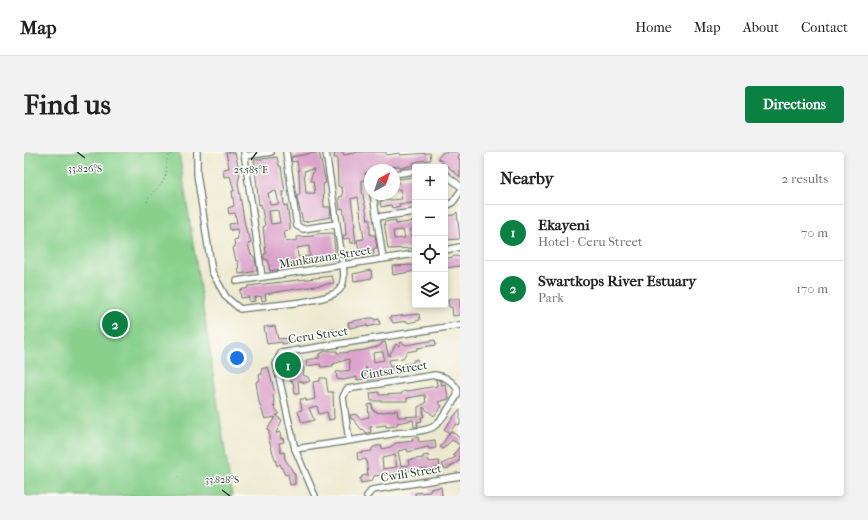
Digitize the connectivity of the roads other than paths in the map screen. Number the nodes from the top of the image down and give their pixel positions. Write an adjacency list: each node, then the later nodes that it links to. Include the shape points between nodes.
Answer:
1 (197, 152): 20 (street, via 197,174 212,272 230,302 240,309 329,297 340,290 344,279)
2 (271, 152): 5 (street)
3 (286, 152): 15 (street, via 297,226 303,229)
4 (326, 152): 15 (street)
5 (244, 154): 21 (street)
6 (412, 171): 7 (street)
7 (400, 173)
8 (448, 176): 9 (street)
9 (460, 186)
10 (460, 192): 12 (street)
11 (374, 200): 14 (street)
12 (448, 205)
13 (412, 212): 14 (street)
14 (377, 217): 19 (street)
15 (336, 224): 20 (street)
16 (460, 247): 17 (street)
17 (448, 249)
18 (412, 254): 19 (street, Mankazana Street)
19 (383, 259): 20 (street, Mankazana Street)
20 (343, 265): 21 (street, Mankazana Street)
21 (262, 277): 22 (street, Mankazana Street)
22 (238, 281)
23 (460, 326): 25 (street, Ceru Street, via 281,353 276,364)
24 (349, 441): 24 (street, Cintsa Street, via 343,397 347,389 435,375 444,377 457,388 458,394 455,399 432,428); 25 (street, Cintsa Street)
25 (295, 449): 27 (street, Ceru Street)
26 (460, 476): 28 (street, Cwili Street, via 372,490)
27 (315, 496)
28 (367, 496)

